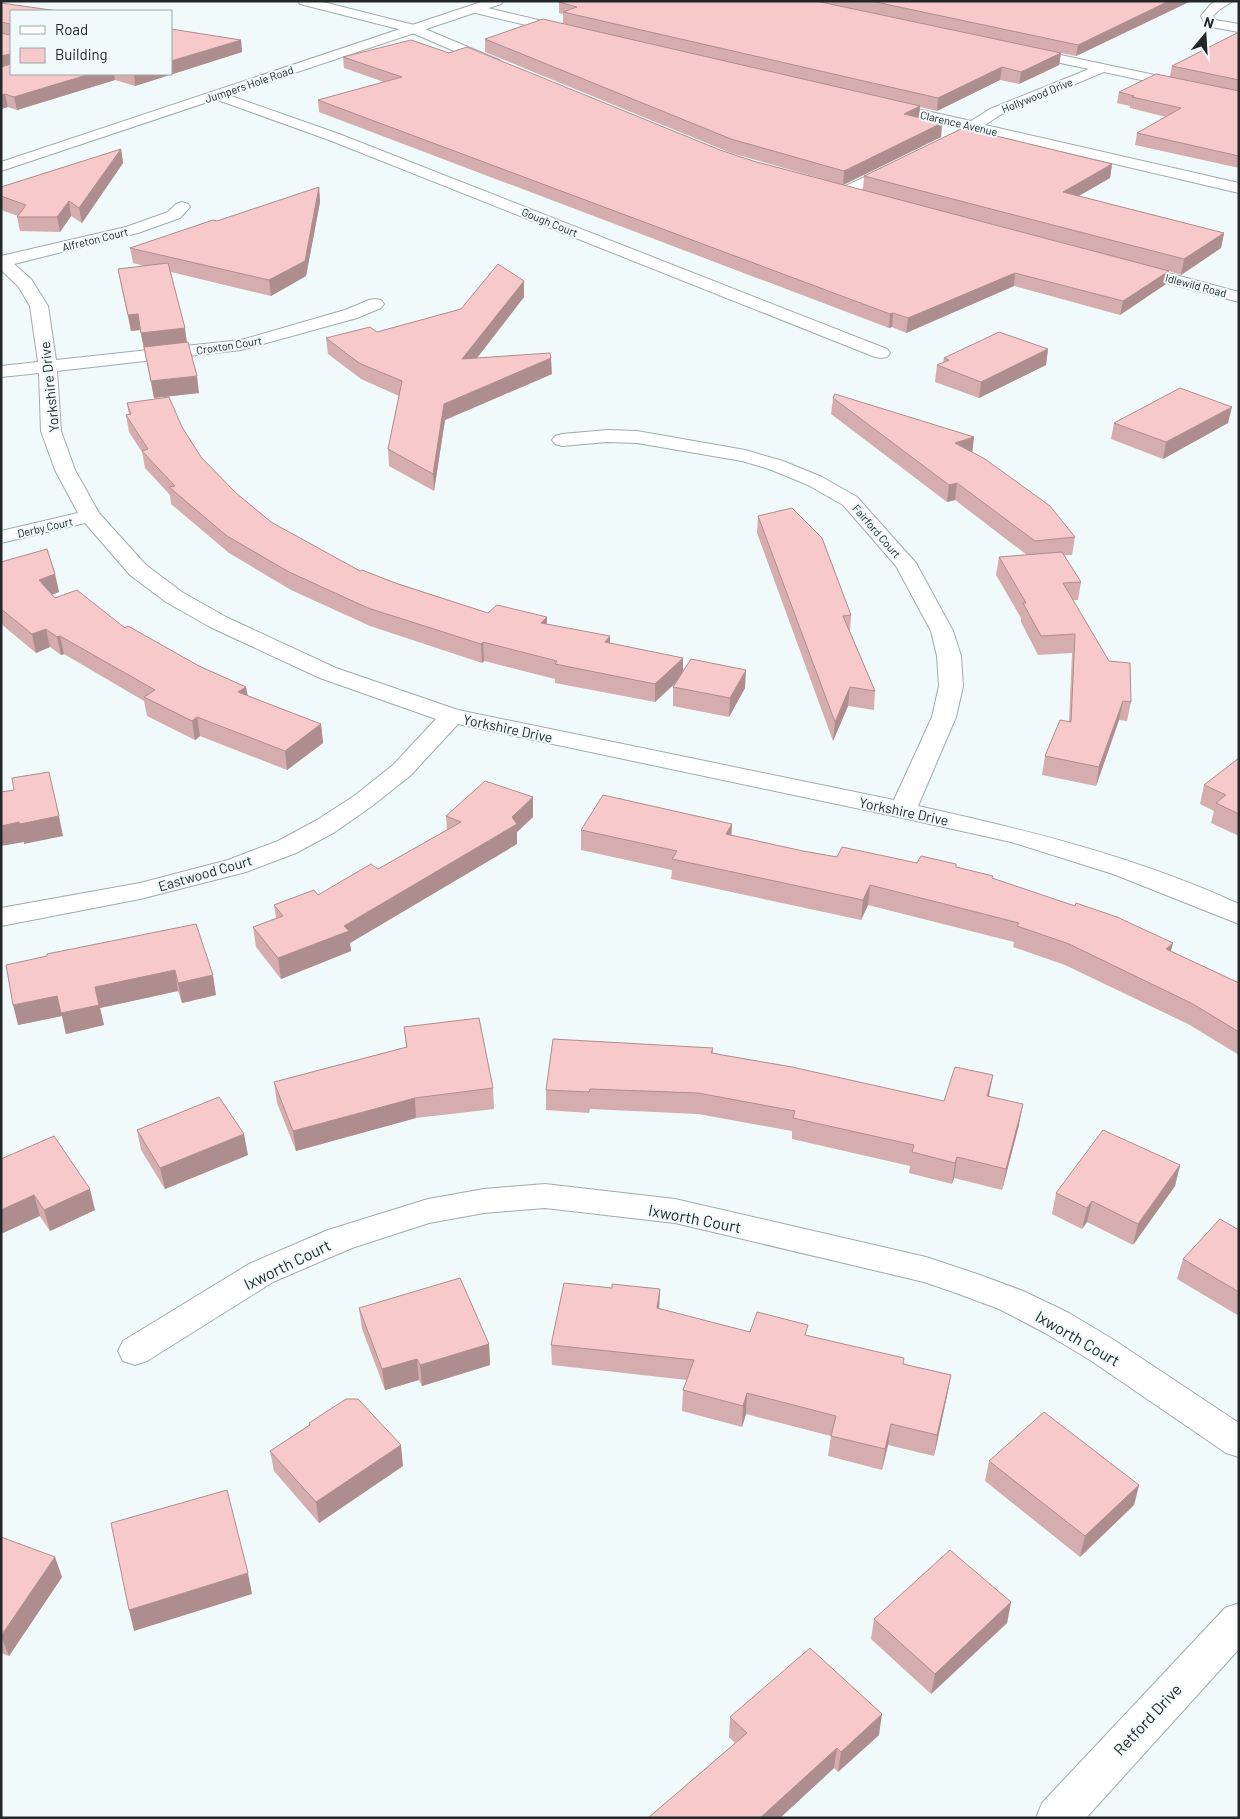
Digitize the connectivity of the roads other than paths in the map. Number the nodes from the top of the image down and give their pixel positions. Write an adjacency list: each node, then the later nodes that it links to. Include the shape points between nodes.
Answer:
1 (304, 1): 6 (street)
2 (497, 1): 4 (street, Jumpers Hole Road)
3 (1227, 1): 5 (street, via 1207,16 1210,23)
4 (474, 9): 6 (street, Jumpers Hole Road); 7 (street)
5 (1239, 28)
6 (414, 29): 10 (street); 11 (street, Jumpers Hole Road)
7 (580, 34)
8 (1007, 48): 9 (street)
9 (1103, 68): 12 (street); 14 (street, Hollywood Drive, via 995,112)
10 (509, 69)
11 (217, 95): 17 (street, Jumpers Hole Road); 26 (street, Gough Court, via 334,137)
12 (1239, 97)
13 (869, 102): 14 (street, Clarence Avenue)
14 (974, 127): 15 (street, Hollywood Drive); 18 (street, Clarence Avenue)
15 (948, 140)
16 (912, 158): 19 (street, via 840,191)
17 (1, 167)
18 (1239, 188)
19 (864, 198)
20 (182, 207): 21 (street, Alfreton Court, via 174,215 141,227)
21 (2, 262): 27 (street, Yorkshire Drive, via 25,282 39,306)
22 (1114, 264): 23 (street, Idlewild Road)
23 (1230, 290): 24 (street, Idlewild Road)
24 (1239, 297)
25 (375, 304): 27 (street, Croxton Court, via 351,314 241,345)
26 (881, 353)
27 (48, 367): 28 (street, Croxton Court); 30 (street, Yorkshire Drive, via 51,431 65,470)
28 (1, 372)
29 (562, 440): 33 (street, Fairford Court, via 637,437 738,454 815,481 850,501 905,563 942,631 950,656 951,686 944,717)
30 (90, 516): 31 (street, Derby Court); 32 (street, Yorkshire Drive, via 138,570 174,597 218,622 328,673)
31 (1, 537)
32 (452, 716): 33 (street, Yorkshire Drive); 35 (street, Eastwood Court, via 402,770 364,801 287,847 237,866 148,888)
33 (904, 810): 34 (street, Yorkshire Drive, via 1018,836 1122,868)
34 (1239, 915)
35 (1, 917)
36 (134, 1351): 37 (street, Ixworth Court, via 261,1273 340,1238 428,1212 484,1201 545,1196 675,1211 916,1268 994,1294 1102,1350)
37 (1239, 1442)
38 (1239, 1621): 39 (street, Retford Drive)
39 (1057, 1818)

